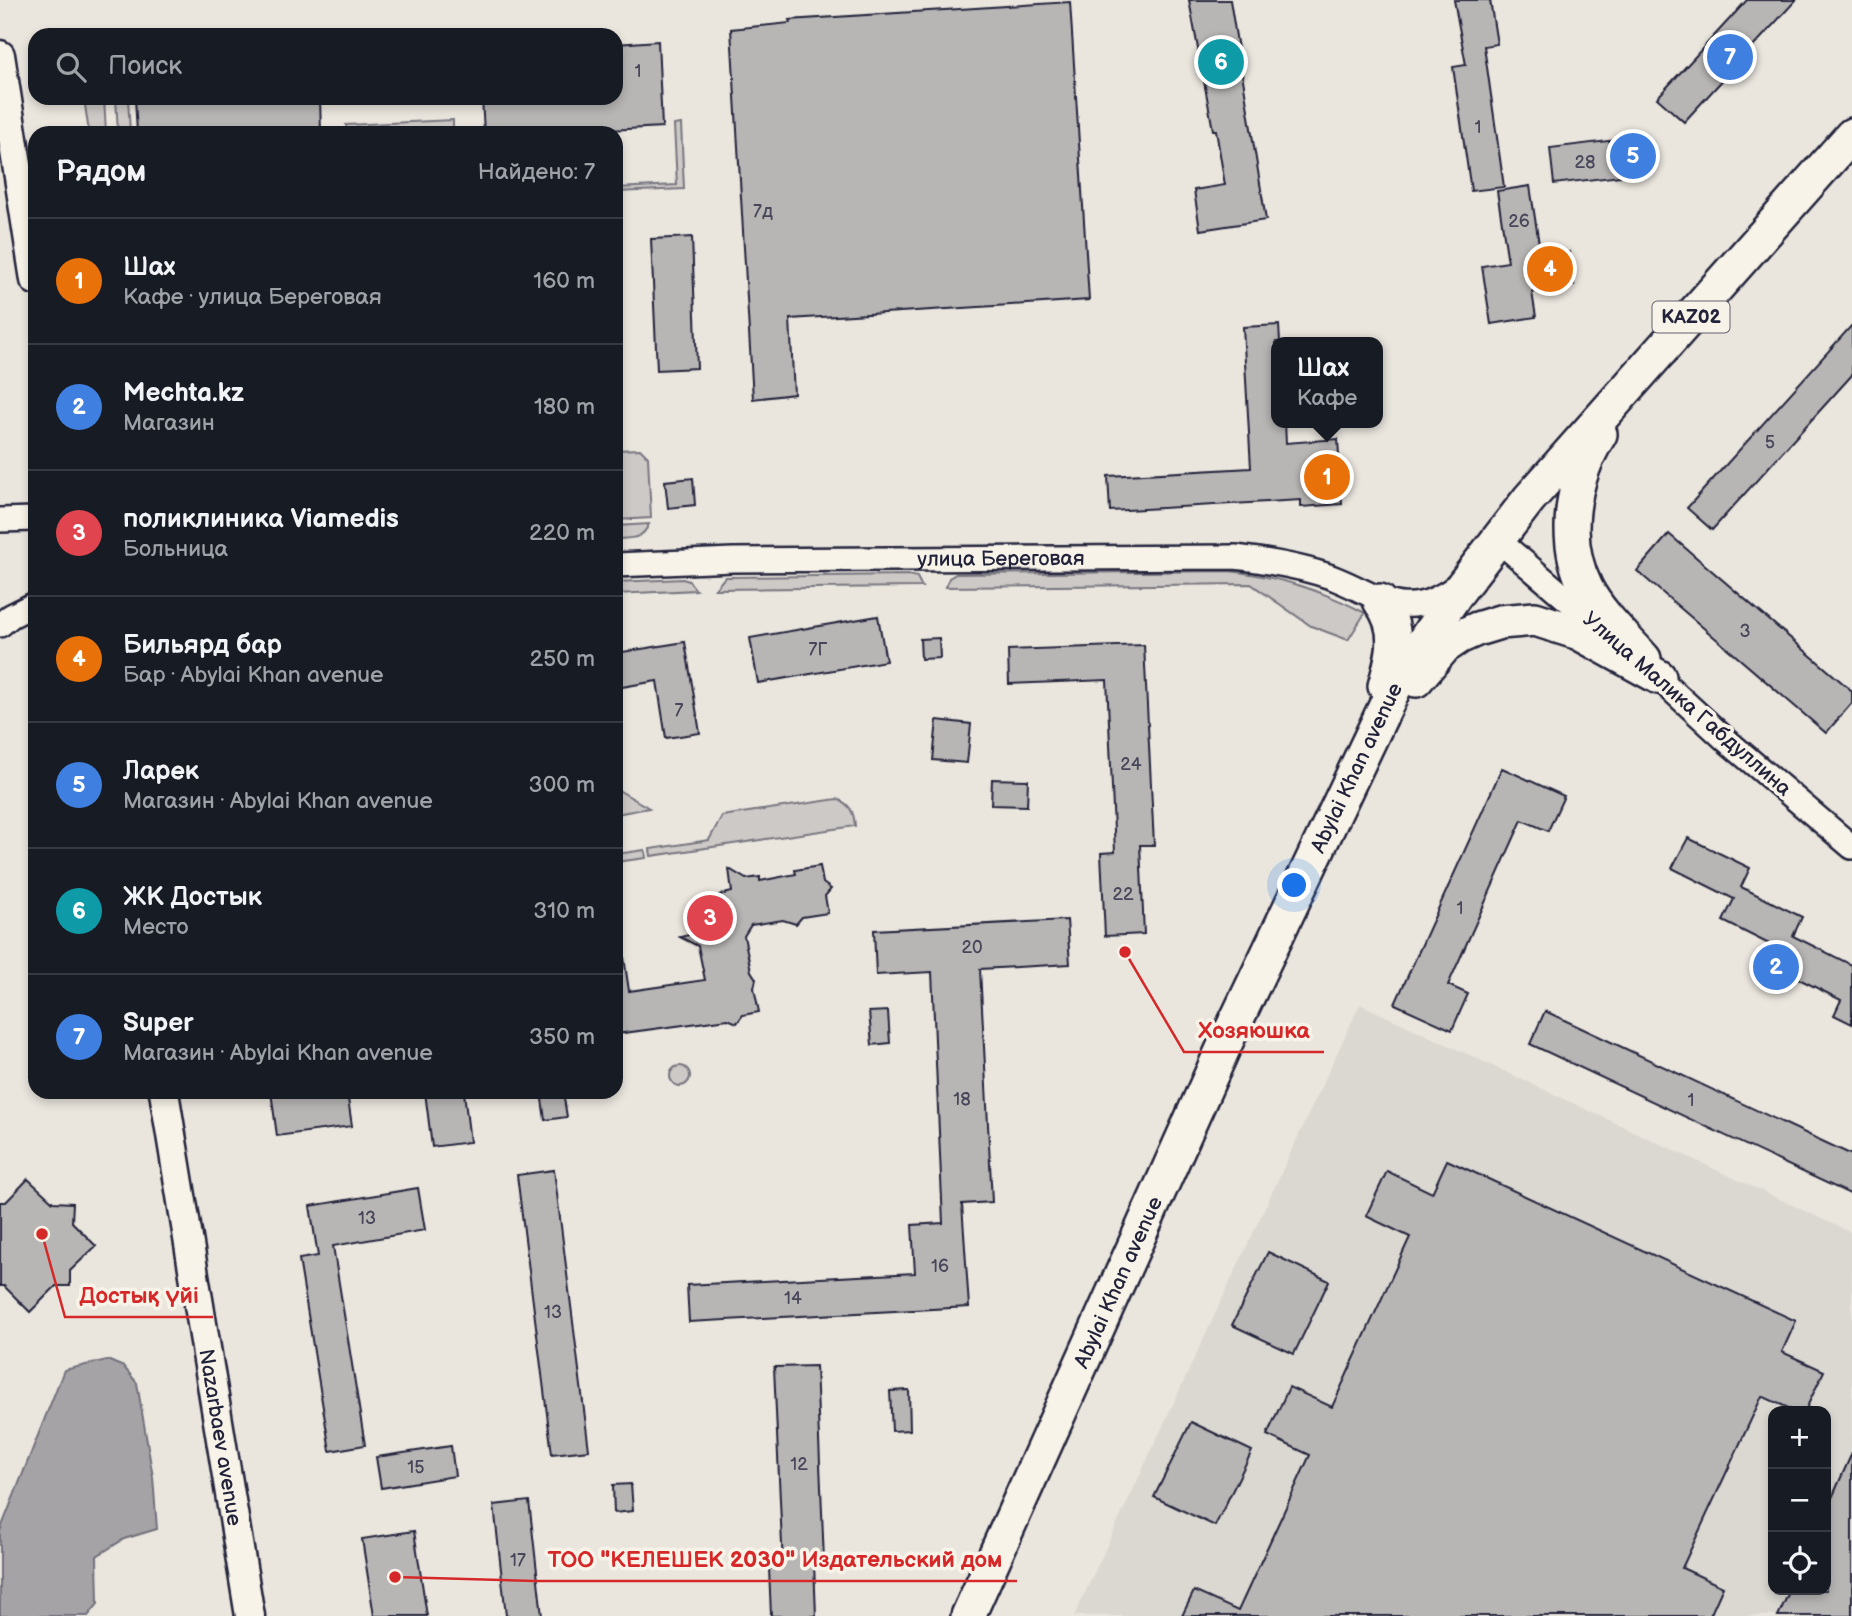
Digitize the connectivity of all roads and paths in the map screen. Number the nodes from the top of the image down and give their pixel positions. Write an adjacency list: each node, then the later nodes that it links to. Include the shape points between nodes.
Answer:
1 (0, 55): 3 (main road)
2 (1852, 135): 4 (highway, Abylai Khan avenue / KАZ02)
3 (28, 235)
4 (1630, 385): 7 (highway, Abylai Khan avenue / KАZ02); 13 (highway, via 1585,466 1574,502 1571,540 1597,605)
5 (28, 519): 6 (street)
6 (0, 520)
7 (1498, 540): 9 (highway, Abylai Khan avenue / KАZ02); 13 (street, Улица Малика Габдуллина)
8 (623, 565): 10 (street, улица Береговая, via 733,559 1235,556 1307,569)
9 (1468, 577): 10 (street, via 1428,602); 14 (highway, Abylai Khan avenue / KАZ02, via 1400,676)
10 (1380, 601): 14 (highway, via 1392,621 1394,643)
11 (28, 608): 12 (street)
12 (0, 625)
13 (1659, 677): 14 (highway, via 1563,626 1535,619 1500,622 1444,647); 15 (street, Улица Малика Габдуллина)
14 (1369, 738): 18 (highway, Abylai Khan avenue / KАZ02, via 1220,1055)
15 (1852, 847)
16 (165, 1099): 17 (main road, Nazarbaev avenue)
17 (250, 1616)
18 (968, 1616)

